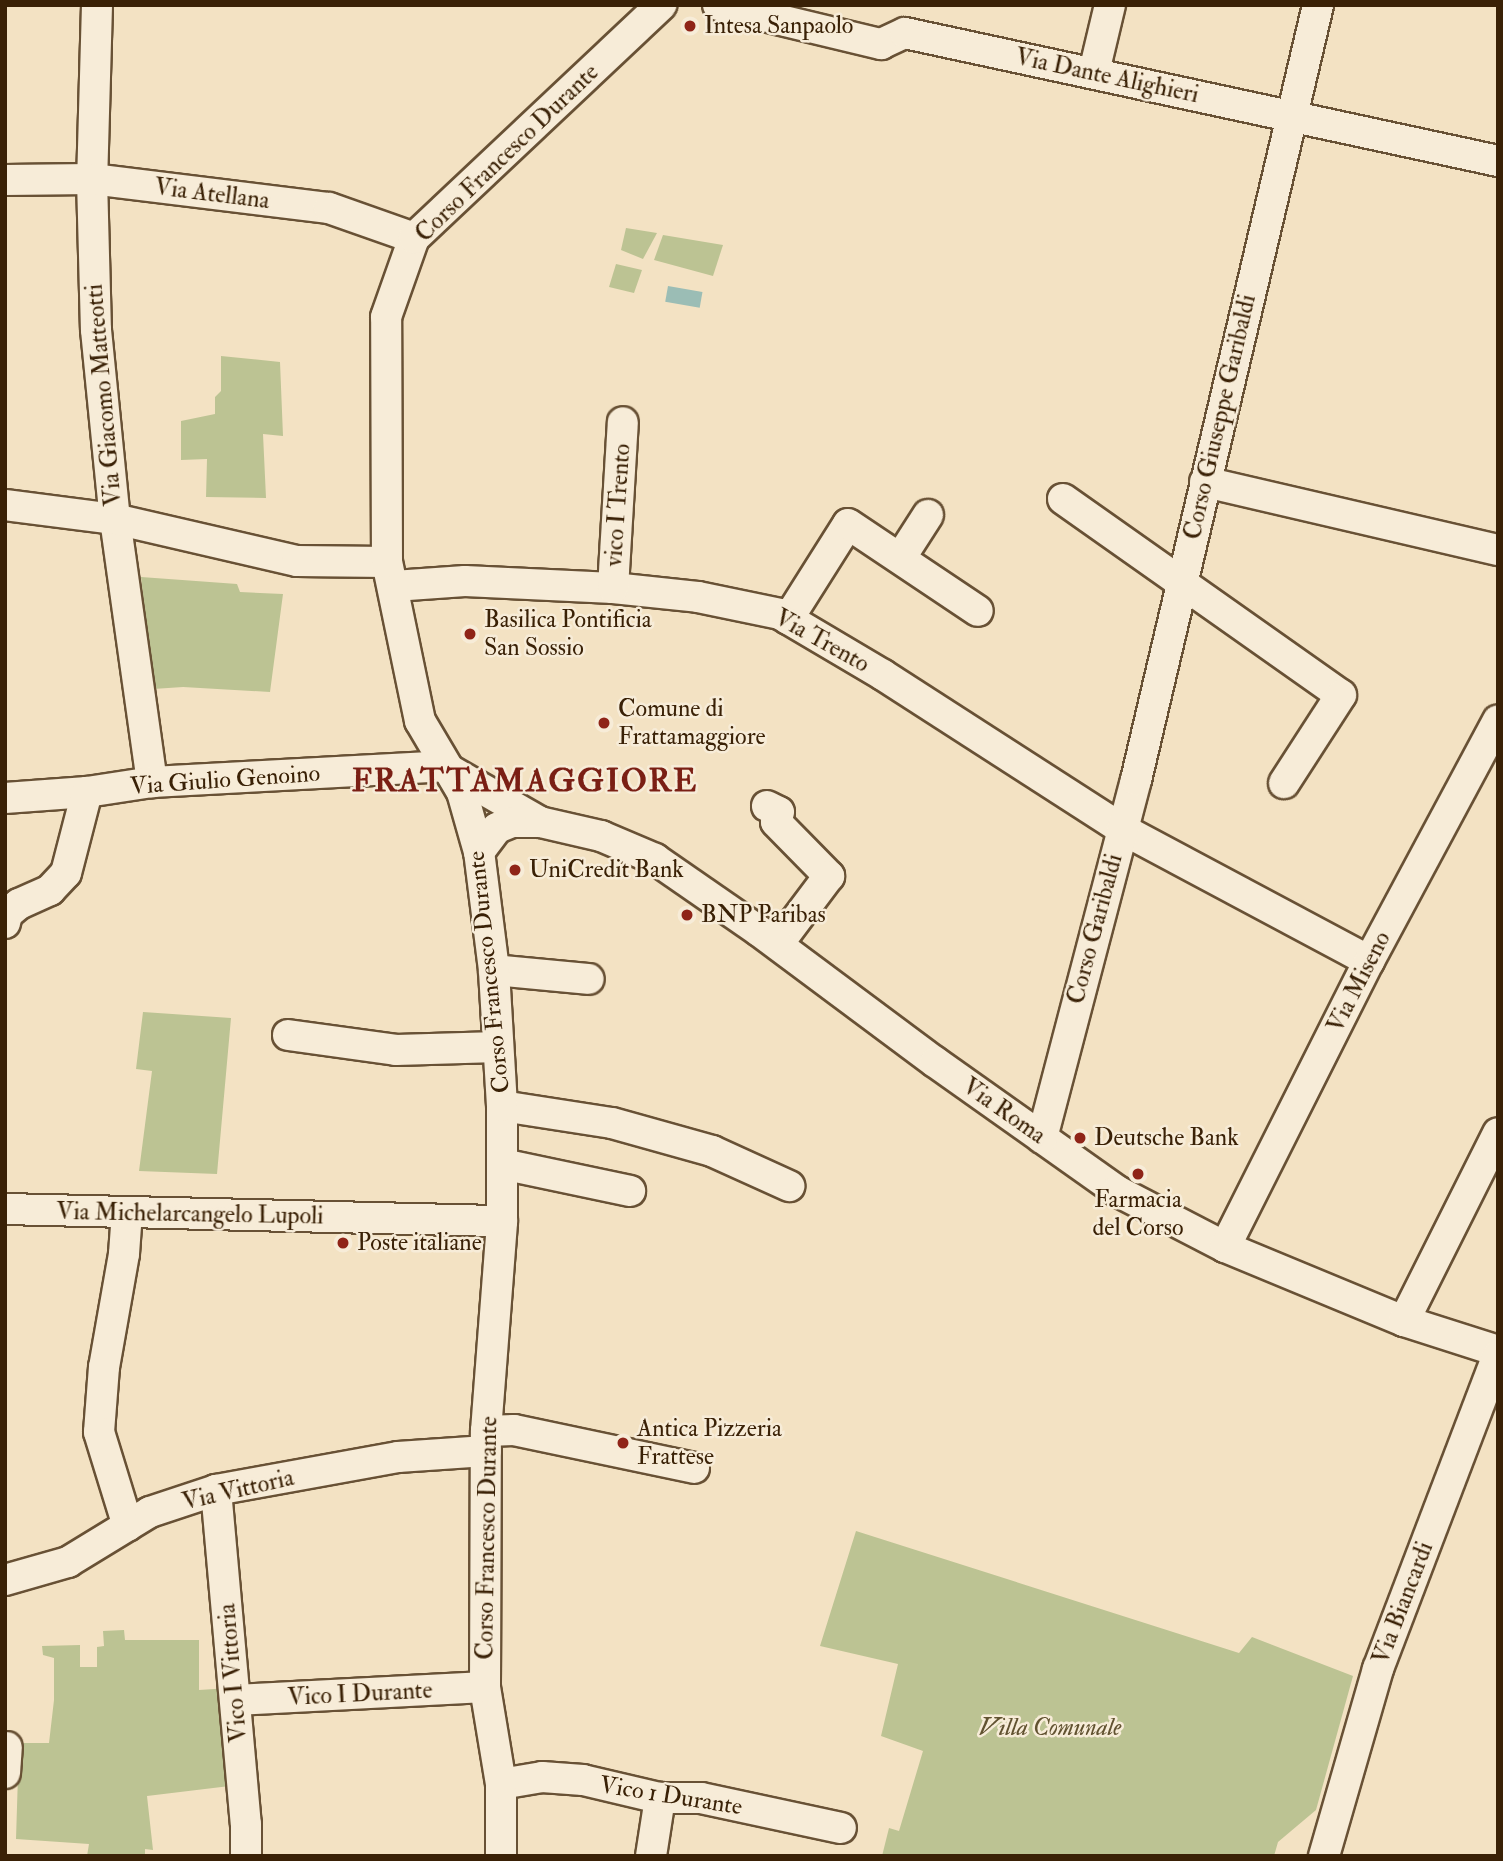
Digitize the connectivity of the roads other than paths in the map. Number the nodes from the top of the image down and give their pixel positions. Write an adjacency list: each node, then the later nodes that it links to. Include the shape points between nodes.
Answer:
1 (97, 5): 9 (street, Via Giacomo Matteotti)
2 (661, 5): 11 (street, Corso Francesco Durante)
3 (718, 5): 6 (street, Via Dante Alighieri, via 881,44 905,33)
4 (1110, 5): 6 (street)
5 (1318, 5): 7 (street, Corso Giuseppe Garibaldi)
6 (1094, 72): 7 (street, Via Dante Alighieri)
7 (1293, 116): 8 (street, Via Dante Alighieri); 13 (street, Corso Giuseppe Garibaldi)
8 (1498, 160)
9 (92, 179): 10 (street, Via Atellana); 11 (street, Via Atellana, via 329,208); 17 (street, Via Giacomo Matteotti, via 96,330)
10 (5, 180)
11 (414, 238): 20 (street, Corso Francesco Durante, via 386,317)
12 (623, 422): 22 (street, vico I Trento)
13 (1205, 482): 18 (street); 21 (street, Corso Giuseppe Garibaldi)
14 (1063, 499): 21 (street)
15 (5, 505): 17 (street, Via Trento)
16 (928, 515): 19 (street)
17 (115, 519): 20 (street, Via Trento, via 297,561); 27 (street, Via Giacomo Matteotti)
18 (1498, 550)
19 (901, 557): 23 (street); 24 (street, via 848,524)
20 (390, 574): 22 (street, Via Trento); 26 (street, Corso Francesco Durante, via 420,721)
21 (1180, 584): 28 (street, via 1341,695); 33 (street, Corso Giuseppe Garibaldi)
22 (612, 588): 24 (street, Via Trento, via 698,597)
23 (978, 611)
24 (789, 619): 33 (street, Via Trento)
25 (1495, 733): 37 (street, Via Miseno)
26 (445, 766): 27 (street, Via Giulio Genoino); 32 (street, Via Roma); 34 (street, Corso Francesco Durante, via 462,792)
27 (152, 782): 29 (street, Via Giulio Genoino)
28 (1284, 783)
29 (87, 792): 30 (street, Via Giulio Genoino); 35 (street, via 65,873 50,890 19,904 7,914)
30 (5, 798)
31 (766, 806): 36 (street, via 779,812 776,822 829,876)
32 (540, 822): 34 (street, Via Roma, via 512,822 497,828); 36 (street, Via Roma, via 601,836 655,859)
33 (1122, 829): 37 (street, Corso Garibaldi); 44 (street, Corso Garibaldi)
34 (480, 852): 38 (street, Corso Francesco Durante)
35 (5, 923)
36 (778, 944): 44 (street, Via Roma)
37 (1368, 961): 51 (street, Via Miseno)
38 (494, 970): 39 (street); 41 (street, Corso Francesco Durante)
39 (589, 979)
40 (288, 1035): 41 (street, via 396,1050)
41 (498, 1046): 42 (street, Corso Francesco Durante)
42 (502, 1106): 45 (street, Corso Francesco Durante); 46 (street, via 612,1124 712,1151)
43 (1498, 1133): 52 (street)
44 (1042, 1138): 51 (street, Via Roma, via 1117,1191)
45 (502, 1164): 47 (street); 50 (street, Corso Francesco Durante)
46 (789, 1186)
47 (630, 1192)
48 (5, 1209): 49 (street, Via Michelarcangelo Lupoli)
49 (127, 1212): 50 (street, Via Michelarcangelo Lupoli); 57 (street, via 99,1432)
50 (502, 1221): 54 (street, Corso Francesco Durante)
51 (1225, 1247): 52 (street, Via Roma)
52 (1404, 1321): 53 (street, Via Roma)
53 (1498, 1353): 67 (street, Via Biancardi, via 1378,1669)
54 (486, 1441): 55 (street, Via Vittoria, via 514,1430); 56 (street, Via Vittoria); 59 (street, Corso Francesco Durante)
55 (694, 1468)
56 (216, 1490): 57 (street, Via Vittoria, via 150,1512); 60 (street, Vico I Vittoria)
57 (128, 1525): 58 (street, Via Vittoria, via 68,1562)
58 (5, 1580)
59 (485, 1687): 60 (street, Vico I Durante); 61 (street, Corso Francesco Durante)
60 (236, 1700): 64 (street, Vico I Vittoria)
61 (501, 1784): 62 (street, Vico 1 Durante, via 542,1777 583,1780); 65 (street, Corso Francesco Durante)
62 (660, 1798): 63 (street, Vico 1 Durante, via 701,1798); 66 (street)
63 (841, 1828)
64 (246, 1856)
65 (501, 1856)
66 (651, 1856)
67 (1324, 1856)

